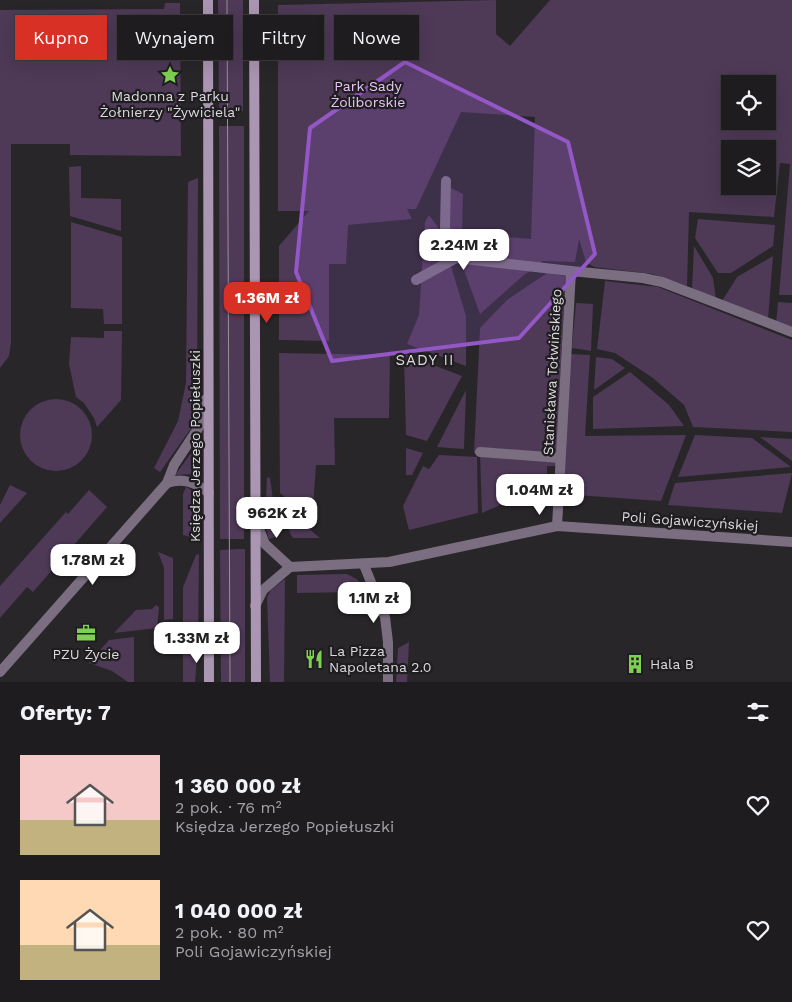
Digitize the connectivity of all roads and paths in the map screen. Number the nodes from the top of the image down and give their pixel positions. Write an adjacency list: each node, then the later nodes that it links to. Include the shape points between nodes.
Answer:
1 (208, 0): 8 (main road, Księdza Jerzego Popiełuszki)
2 (254, 0): 13 (main road)
3 (446, 181): 4 (street, via 445,228)
4 (456, 258): 5 (street); 6 (street)
5 (572, 271): 7 (street, Stanisława Tołwińskiego, via 662,282); 10 (street, Stanisława Tołwińskiego)
6 (416, 280)
7 (792, 332)
8 (209, 387): 11 (street, via 199,427 174,465); 12 (main road, Księdza Jerzego Popiełuszki)
9 (480, 452): 10 (street)
10 (560, 458): 14 (street, Stanisława Tołwińskiego)
11 (167, 483): 12 (street, via 190,482); 19 (street)
12 (209, 493): 20 (main road, Księdza Jerzego Popiełuszki)
13 (255, 518): 17 (street, via 265,544); 18 (main road)
14 (556, 526): 15 (street, Poli Gojawiczyńskiej); 16 (street, Poli Gojawiczyńskiej)
15 (792, 542)
16 (364, 565): 17 (street, Poli Gojawiczyńskiej); 22 (street, via 385,618)
17 (290, 567): 18 (street, via 263,590)
18 (255, 606): 21 (main road)
19 (0, 672)
20 (210, 682)
21 (256, 682)
22 (388, 682)

